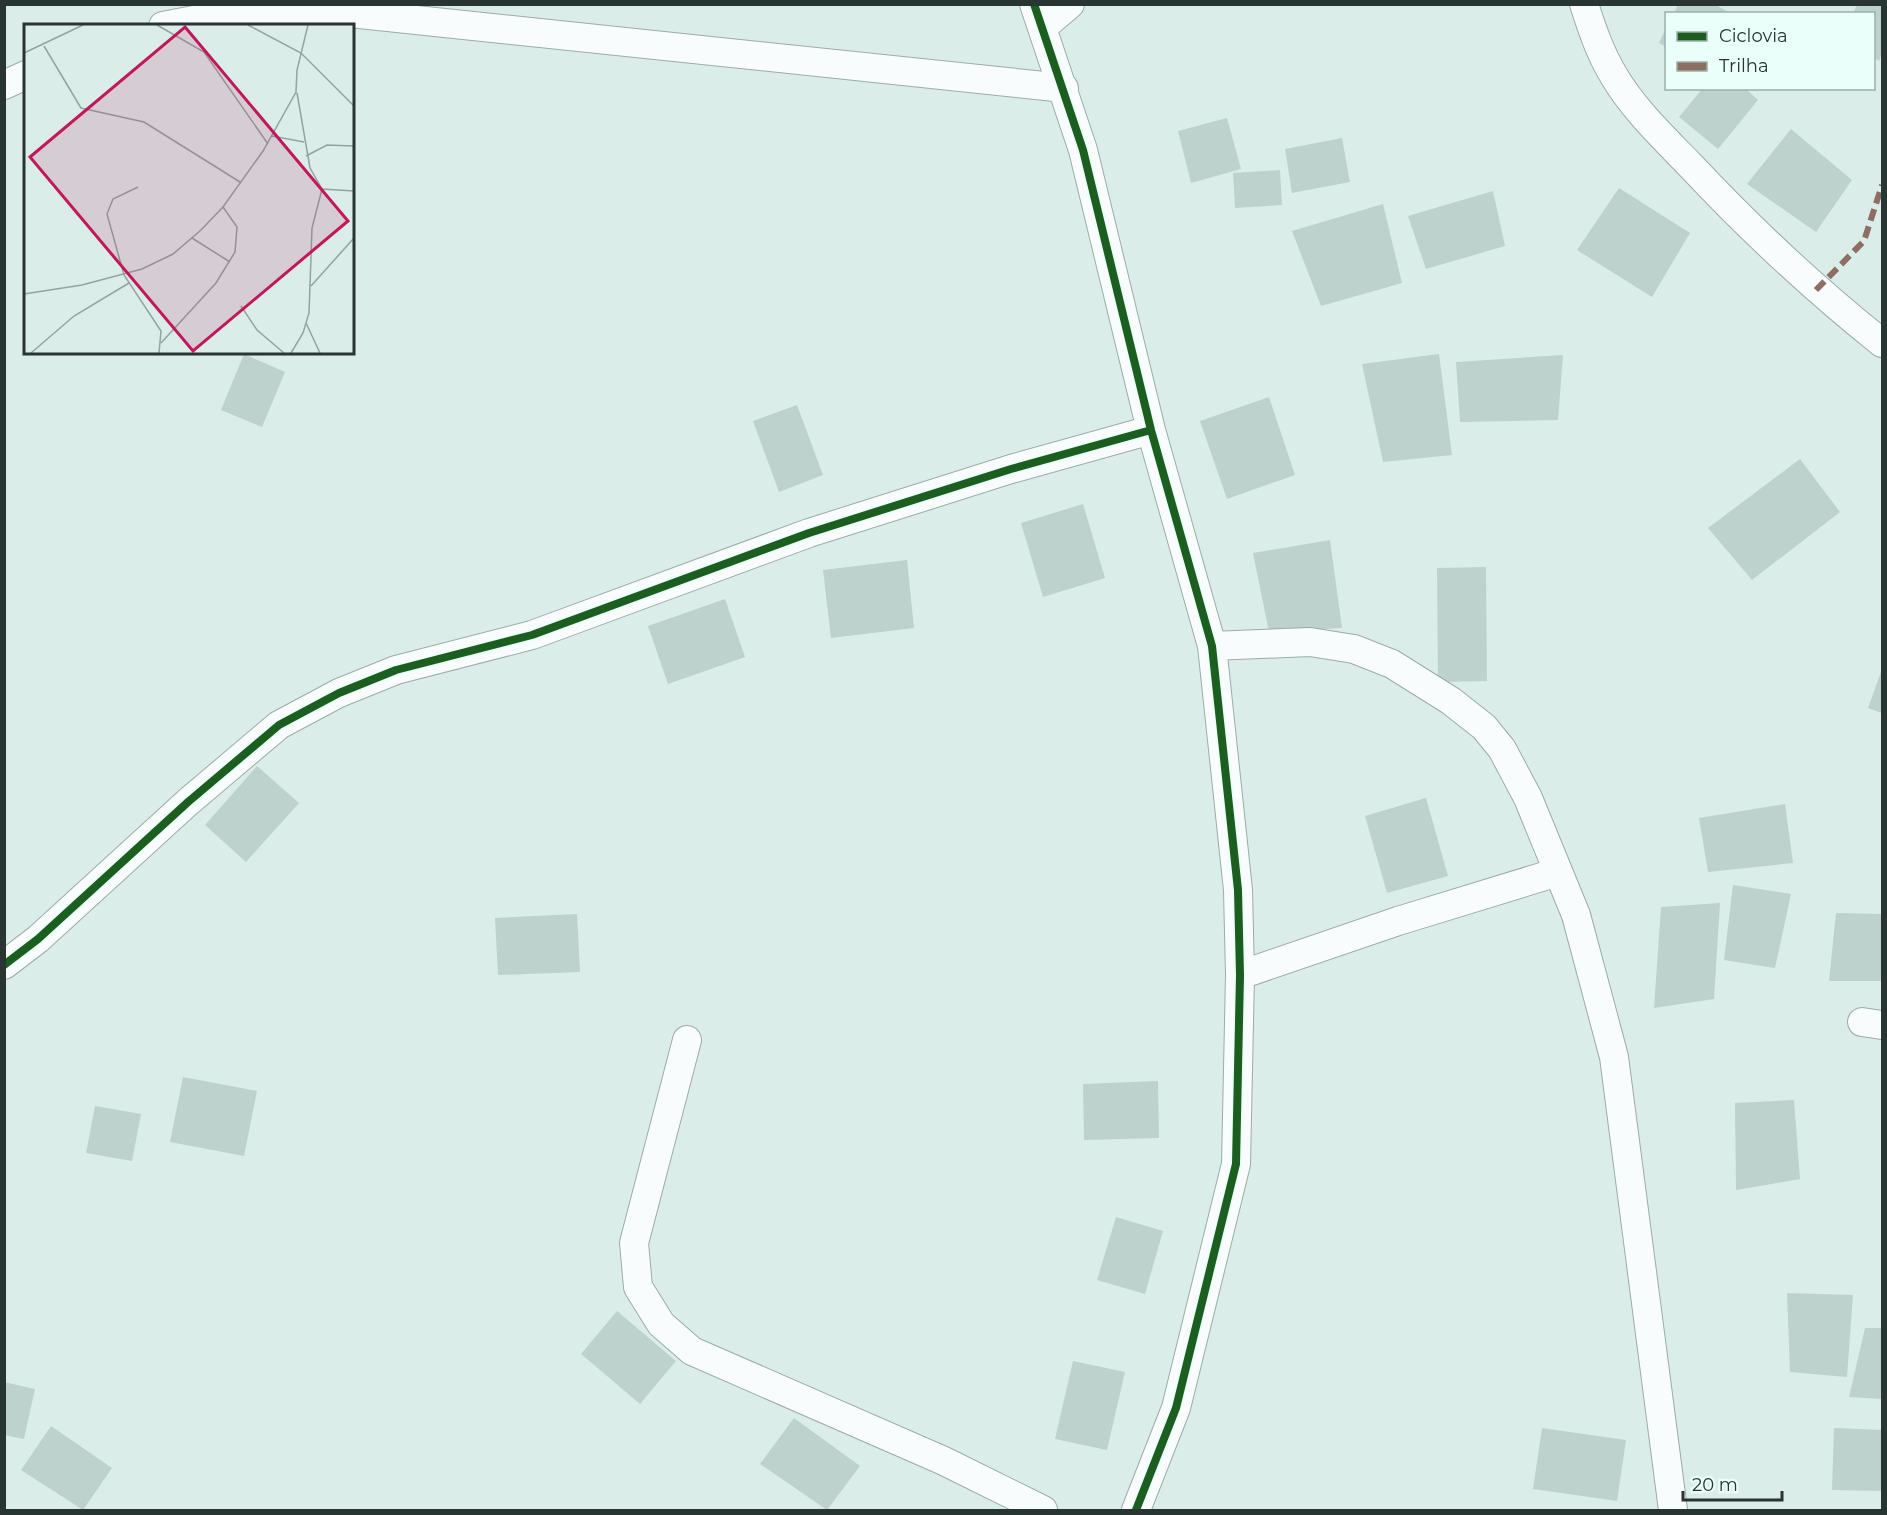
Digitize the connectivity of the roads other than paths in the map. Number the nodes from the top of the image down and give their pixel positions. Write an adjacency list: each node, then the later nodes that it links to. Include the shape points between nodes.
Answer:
1 (1070, 4): 3 (street)
2 (1584, 4): 8 (street, via 1595,39 1614,77 1644,117 1758,236)
3 (1038, 16): 7 (street)
4 (173, 24): 7 (street, via 235,12 331,11)
5 (24, 76): 6 (street)
6 (4, 85)
7 (1064, 88): 9 (street, via 1083,150)
8 (1882, 343)
9 (1151, 430): 10 (street); 12 (street, via 808,533 532,635 396,670 339,693 279,725)
10 (1212, 646): 11 (street, via 1310,642 1354,649 1421,681 1484,727 1502,749 1528,798); 13 (street, via 1238,890)
11 (1558, 872): 13 (street); 17 (street, via 1576,915 1614,1057)
12 (4, 965)
13 (1240, 975): 16 (street, via 1236,1164 1176,1408)
14 (687, 1040): 15 (street, via 634,1243 638,1287 661,1324 692,1351 944,1461)
15 (1043, 1510)
16 (1136, 1510)
17 (1673, 1510)

